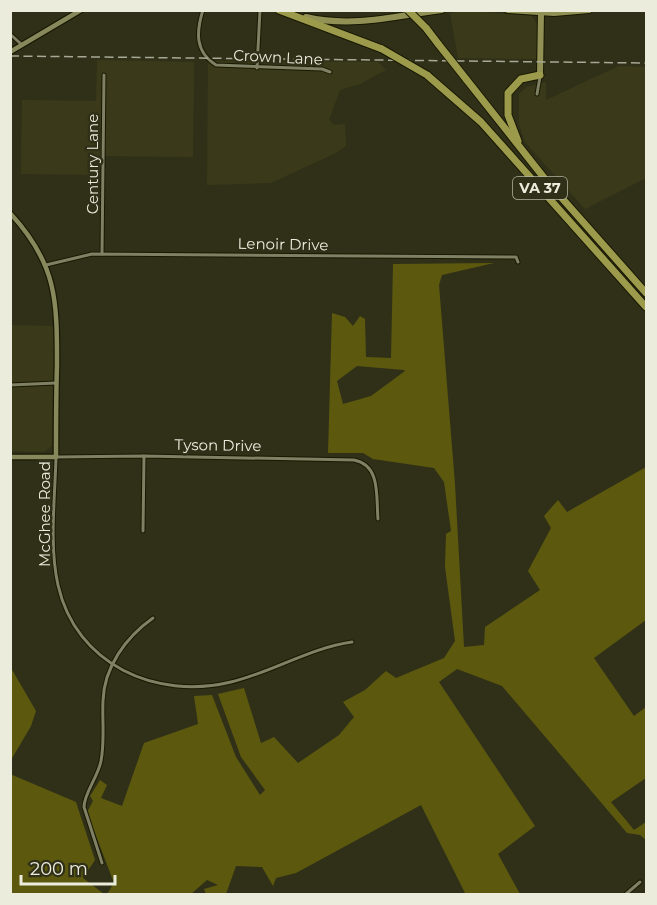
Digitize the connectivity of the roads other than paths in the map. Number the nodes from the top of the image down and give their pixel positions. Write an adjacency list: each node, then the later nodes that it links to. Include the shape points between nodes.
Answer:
1 (81, 10): 11 (street)
2 (203, 10): 13 (street, Crown Lane, via 197,36 207,58 220,66)
3 (260, 10): 13 (street)
4 (408, 10): 19 (highway, VA 37, bridge)
5 (442, 10): 8 (main road, via 353,23)
6 (508, 10): 9 (main road)
7 (589, 10): 9 (main road)
8 (280, 11): 24 (highway, VA 37, bridge, via 382,49 427,75 481,122)
9 (541, 12): 16 (main road)
10 (10, 34): 11 (street)
11 (21, 45): 12 (street)
12 (10, 52)
13 (257, 68): 14 (street, Crown Lane)
14 (330, 72)
15 (104, 75): 20 (street, Century Lane)
16 (540, 75): 17 (street); 19 (highway, via 524,77 510,89 510,123 523,148)
17 (537, 94)
18 (10, 213): 22 (street, McGhee Road)
19 (591, 232): 23 (highway, VA 37)
20 (102, 254): 21 (street, Lenoir Drive, via 516,257); 22 (street, Lenoir Drive, via 74,256)
21 (518, 262)
22 (46, 265): 25 (street, McGhee Road, via 57,304)
23 (646, 293)
24 (646, 307)
25 (56, 383): 26 (street); 29 (street, McGhee Road)
26 (10, 385)
27 (144, 456): 29 (street, Tyson Drive); 30 (street, Tyson Drive, via 359,461 375,477); 31 (street)
28 (10, 457): 29 (street, Tyson Drive)
29 (56, 457): 34 (street, McGhee Road, via 55,569 60,594 75,627)
30 (378, 519)
31 (143, 531)
32 (153, 618): 34 (street, via 133,635)
33 (352, 642): 34 (street, McGhee Road, via 331,645 246,678 199,687 160,685)
34 (112, 665): 35 (street, via 103,700 100,768 84,807)
35 (102, 863)
36 (640, 882): 37 (street)
37 (626, 894)

